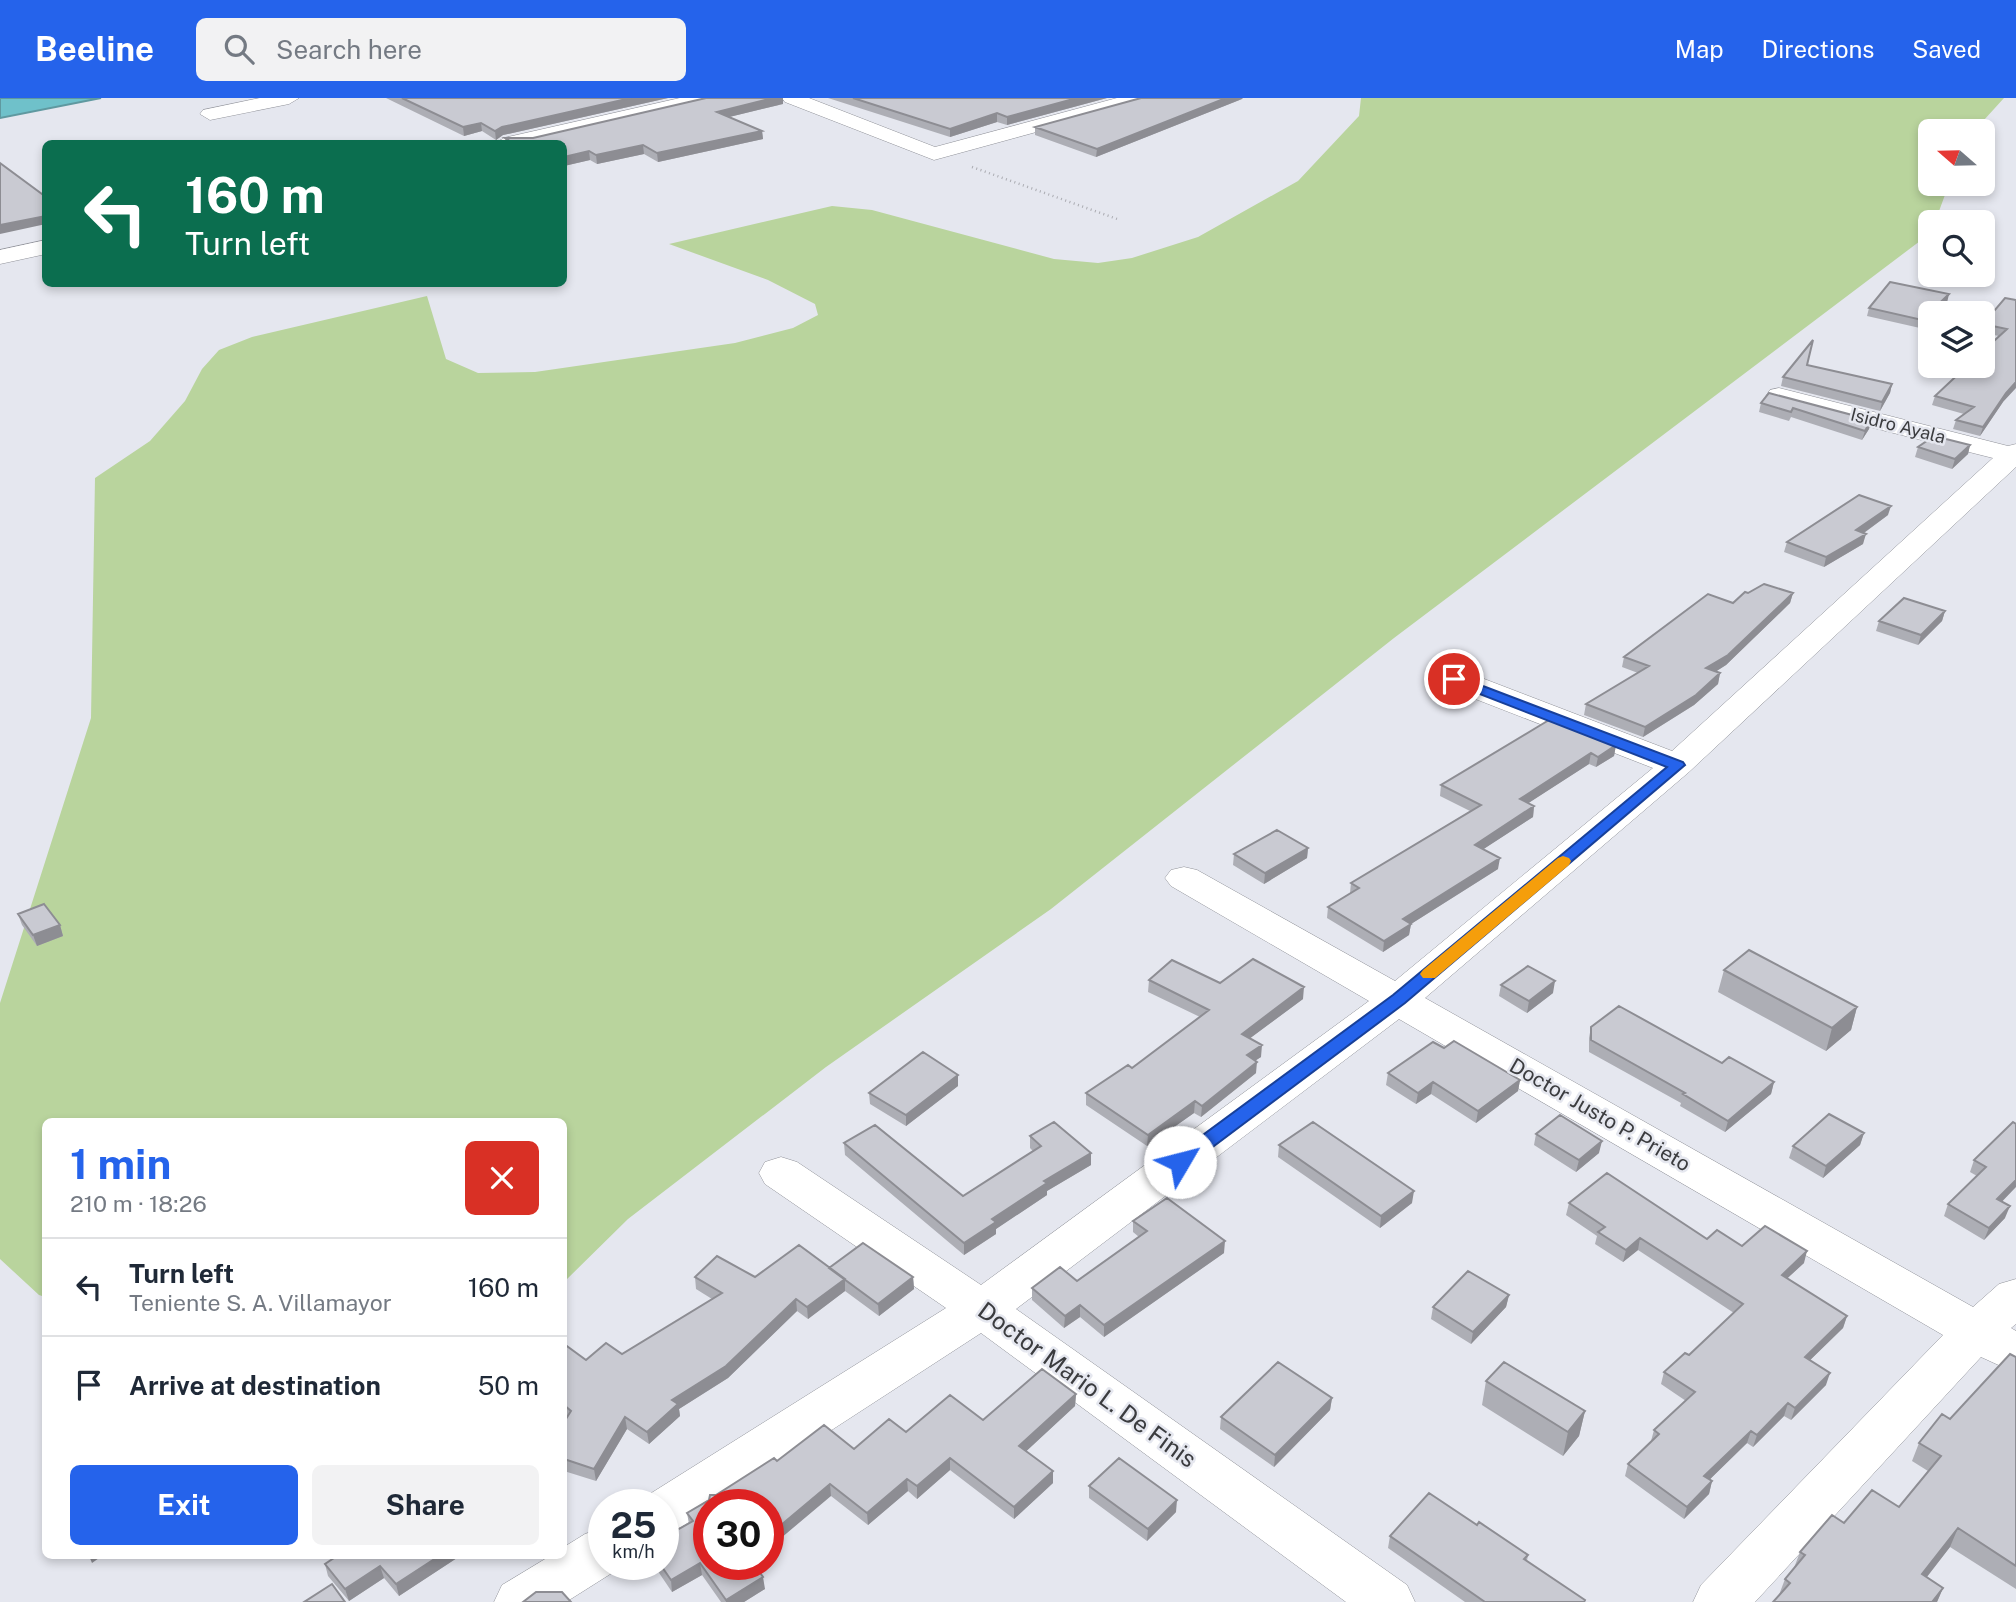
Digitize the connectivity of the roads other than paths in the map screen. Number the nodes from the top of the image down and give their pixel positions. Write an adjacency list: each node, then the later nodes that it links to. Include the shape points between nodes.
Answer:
1 (289, 98): 5 (street)
2 (706, 98): 6 (street)
3 (792, 98): 4 (street, via 934,154)
4 (1139, 98)
5 (210, 114)
6 (522, 140)
7 (42, 248): 8 (street)
8 (0, 257)
9 (1779, 396): 10 (street, Isidro Ayala)
10 (2015, 454): 12 (street)
11 (1454, 679): 12 (street)
12 (1677, 765): 14 (street)
13 (1184, 878): 14 (street, Doctor Justo P. Prieto)
14 (1399, 999): 17 (street); 18 (street, Doctor Justo P. Prieto)
15 (781, 1174): 17 (street, Doctor Mario L. De Finis)
16 (2016, 1297): 18 (street)
17 (982, 1309): 19 (street); 22 (street, Doctor Mario L. De Finis)
18 (1996, 1343): 23 (street)
19 (679, 1502)
20 (588, 1560): 21 (street)
21 (521, 1602)
22 (1388, 1602)
23 (1720, 1602)

